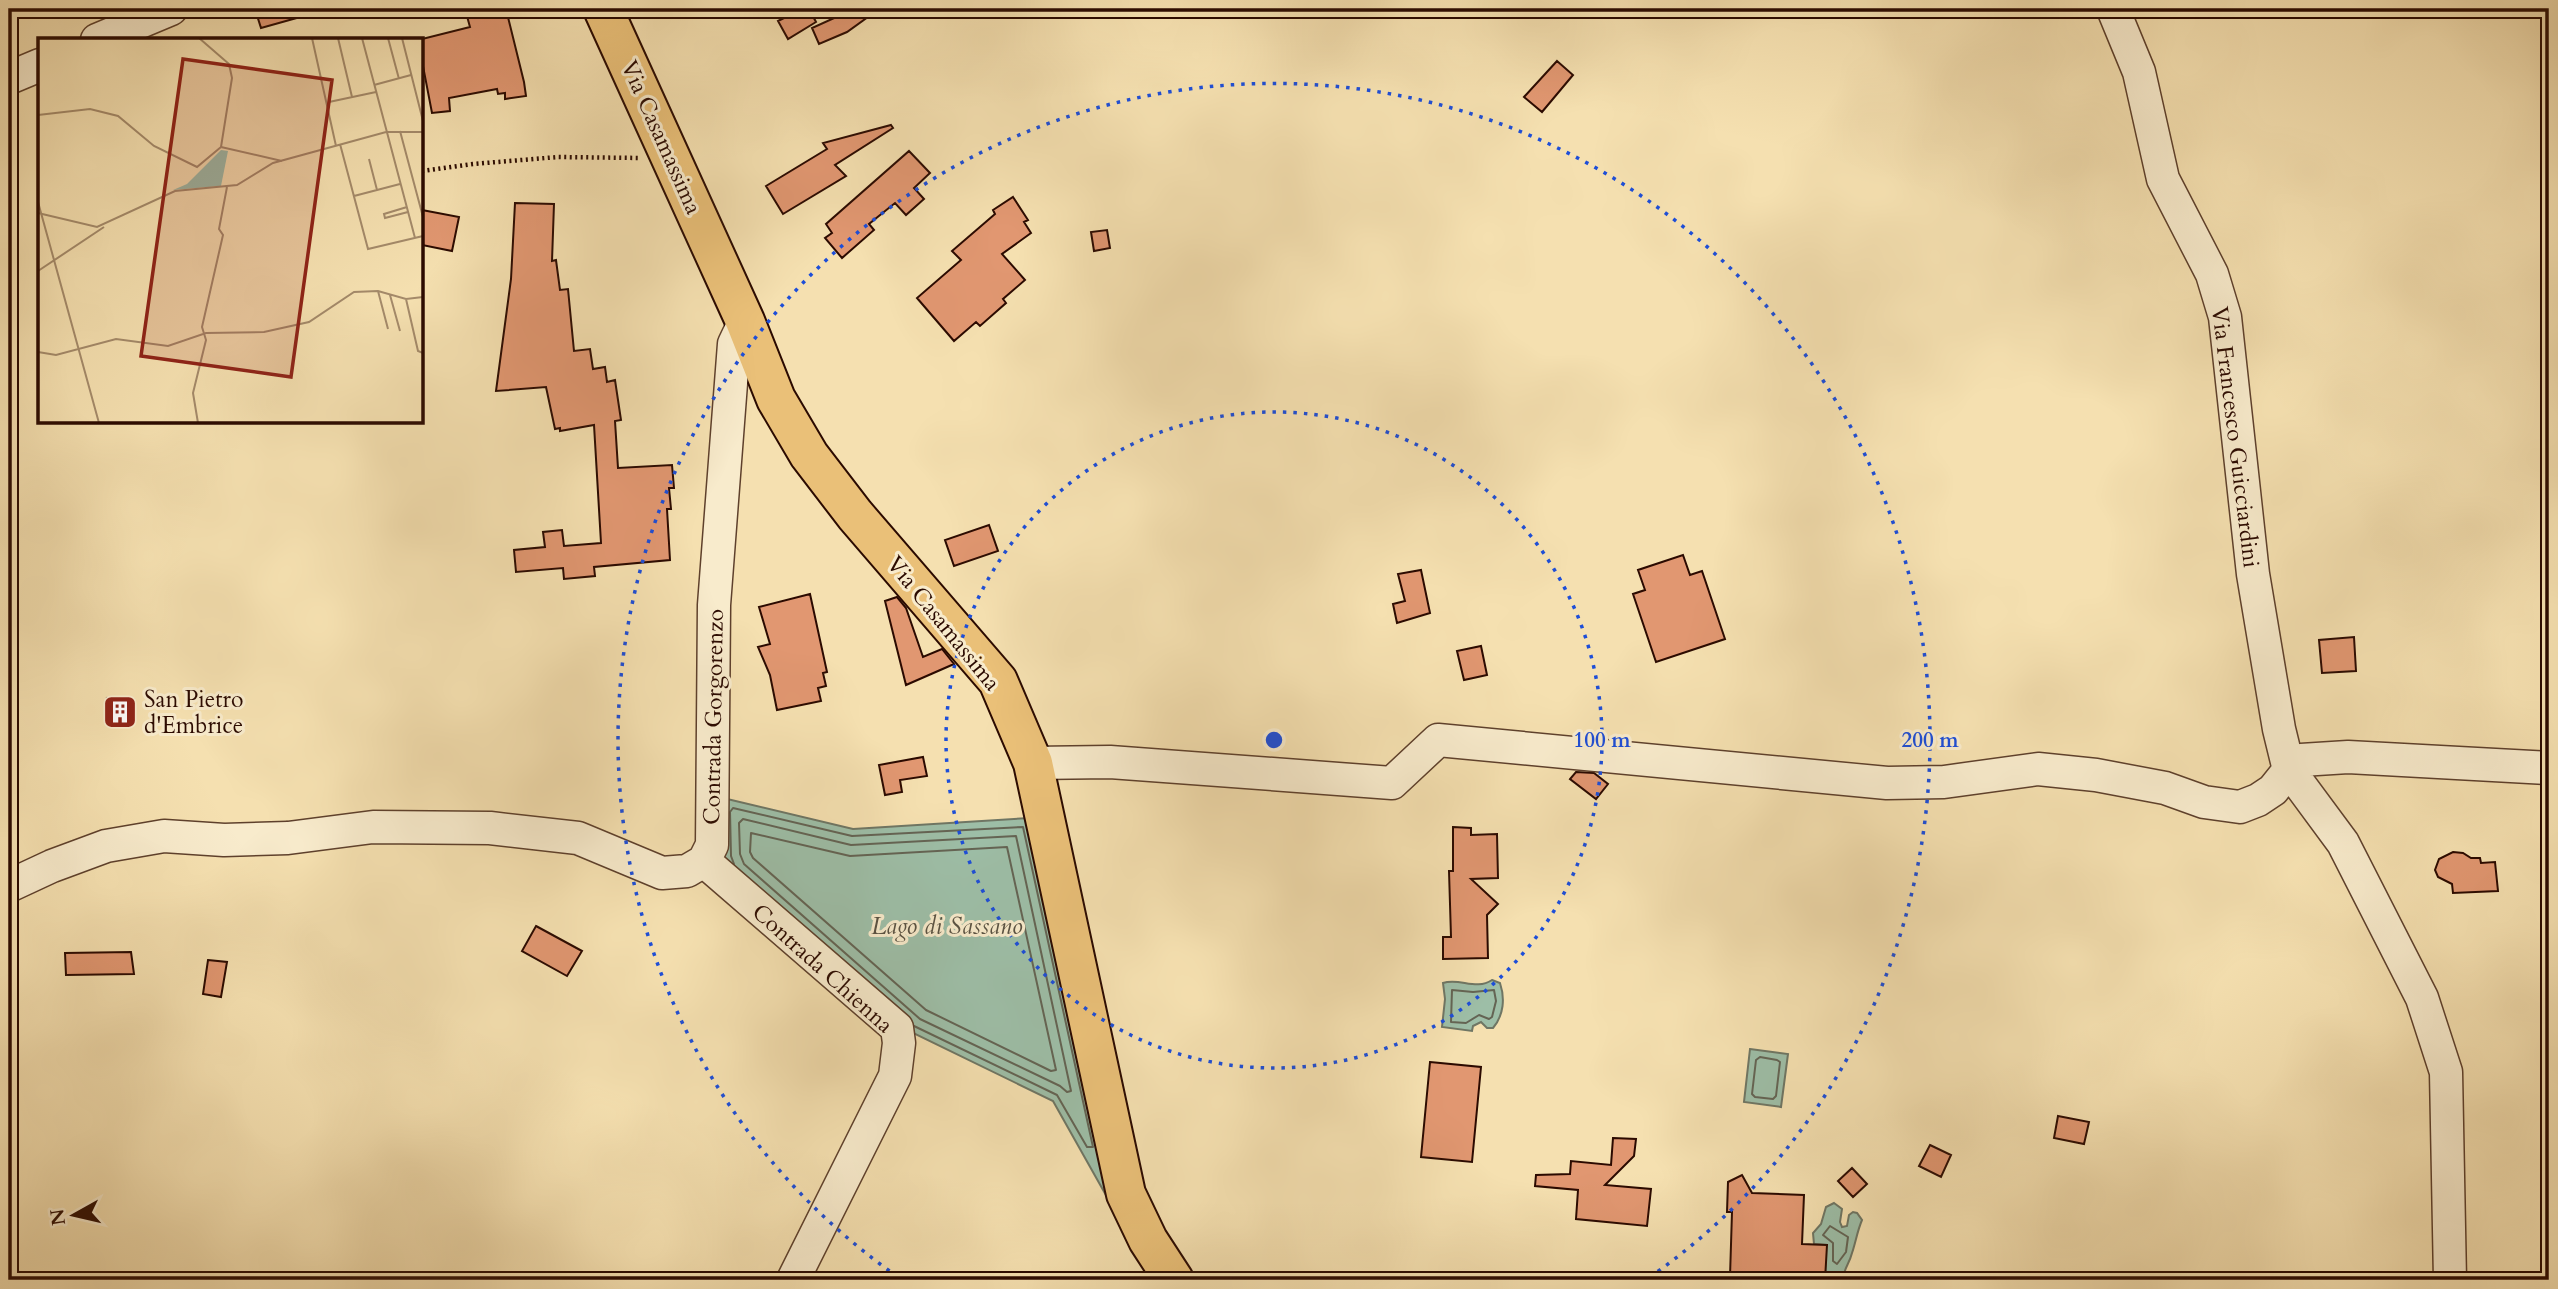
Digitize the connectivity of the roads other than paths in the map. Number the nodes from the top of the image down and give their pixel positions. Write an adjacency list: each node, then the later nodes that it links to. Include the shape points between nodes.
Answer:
1 (171, 9): 4 (street)
2 (603, 9): 7 (main road, Via Casamassima)
3 (2113, 9): 9 (street, Via Francesco Guicciardini, via 2139,72 2163,179 2212,274 2225,317 2253,574)
4 (102, 38)
5 (38, 66): 6 (street)
6 (9, 78)
7 (745, 321): 8 (main road, Via Casamassima, via 776,398 809,455 998,681); 11 (street, Contrada Gorgorenzo, via 734,344 714,605 712,845)
8 (1033, 763): 9 (street, via 1110,762 1392,783 1438,740 1887,783 1944,782 2038,769 2096,775 2240,807 2273,790); 14 (main road, Via Casamassima, via 1126,1194)
9 (2287, 764): 10 (street, via 2348,757); 15 (street, via 2343,843 2421,998 2446,1072)
10 (2549, 768)
11 (704, 861): 12 (street, via 687,871 662,873 578,838 491,828 373,827 288,838 164,836 106,846); 13 (street, Contrada Chienna, via 897,1028 900,1043 895,1076)
12 (9, 886)
13 (793, 1280)
14 (1174, 1280)
15 (2451, 1280)

